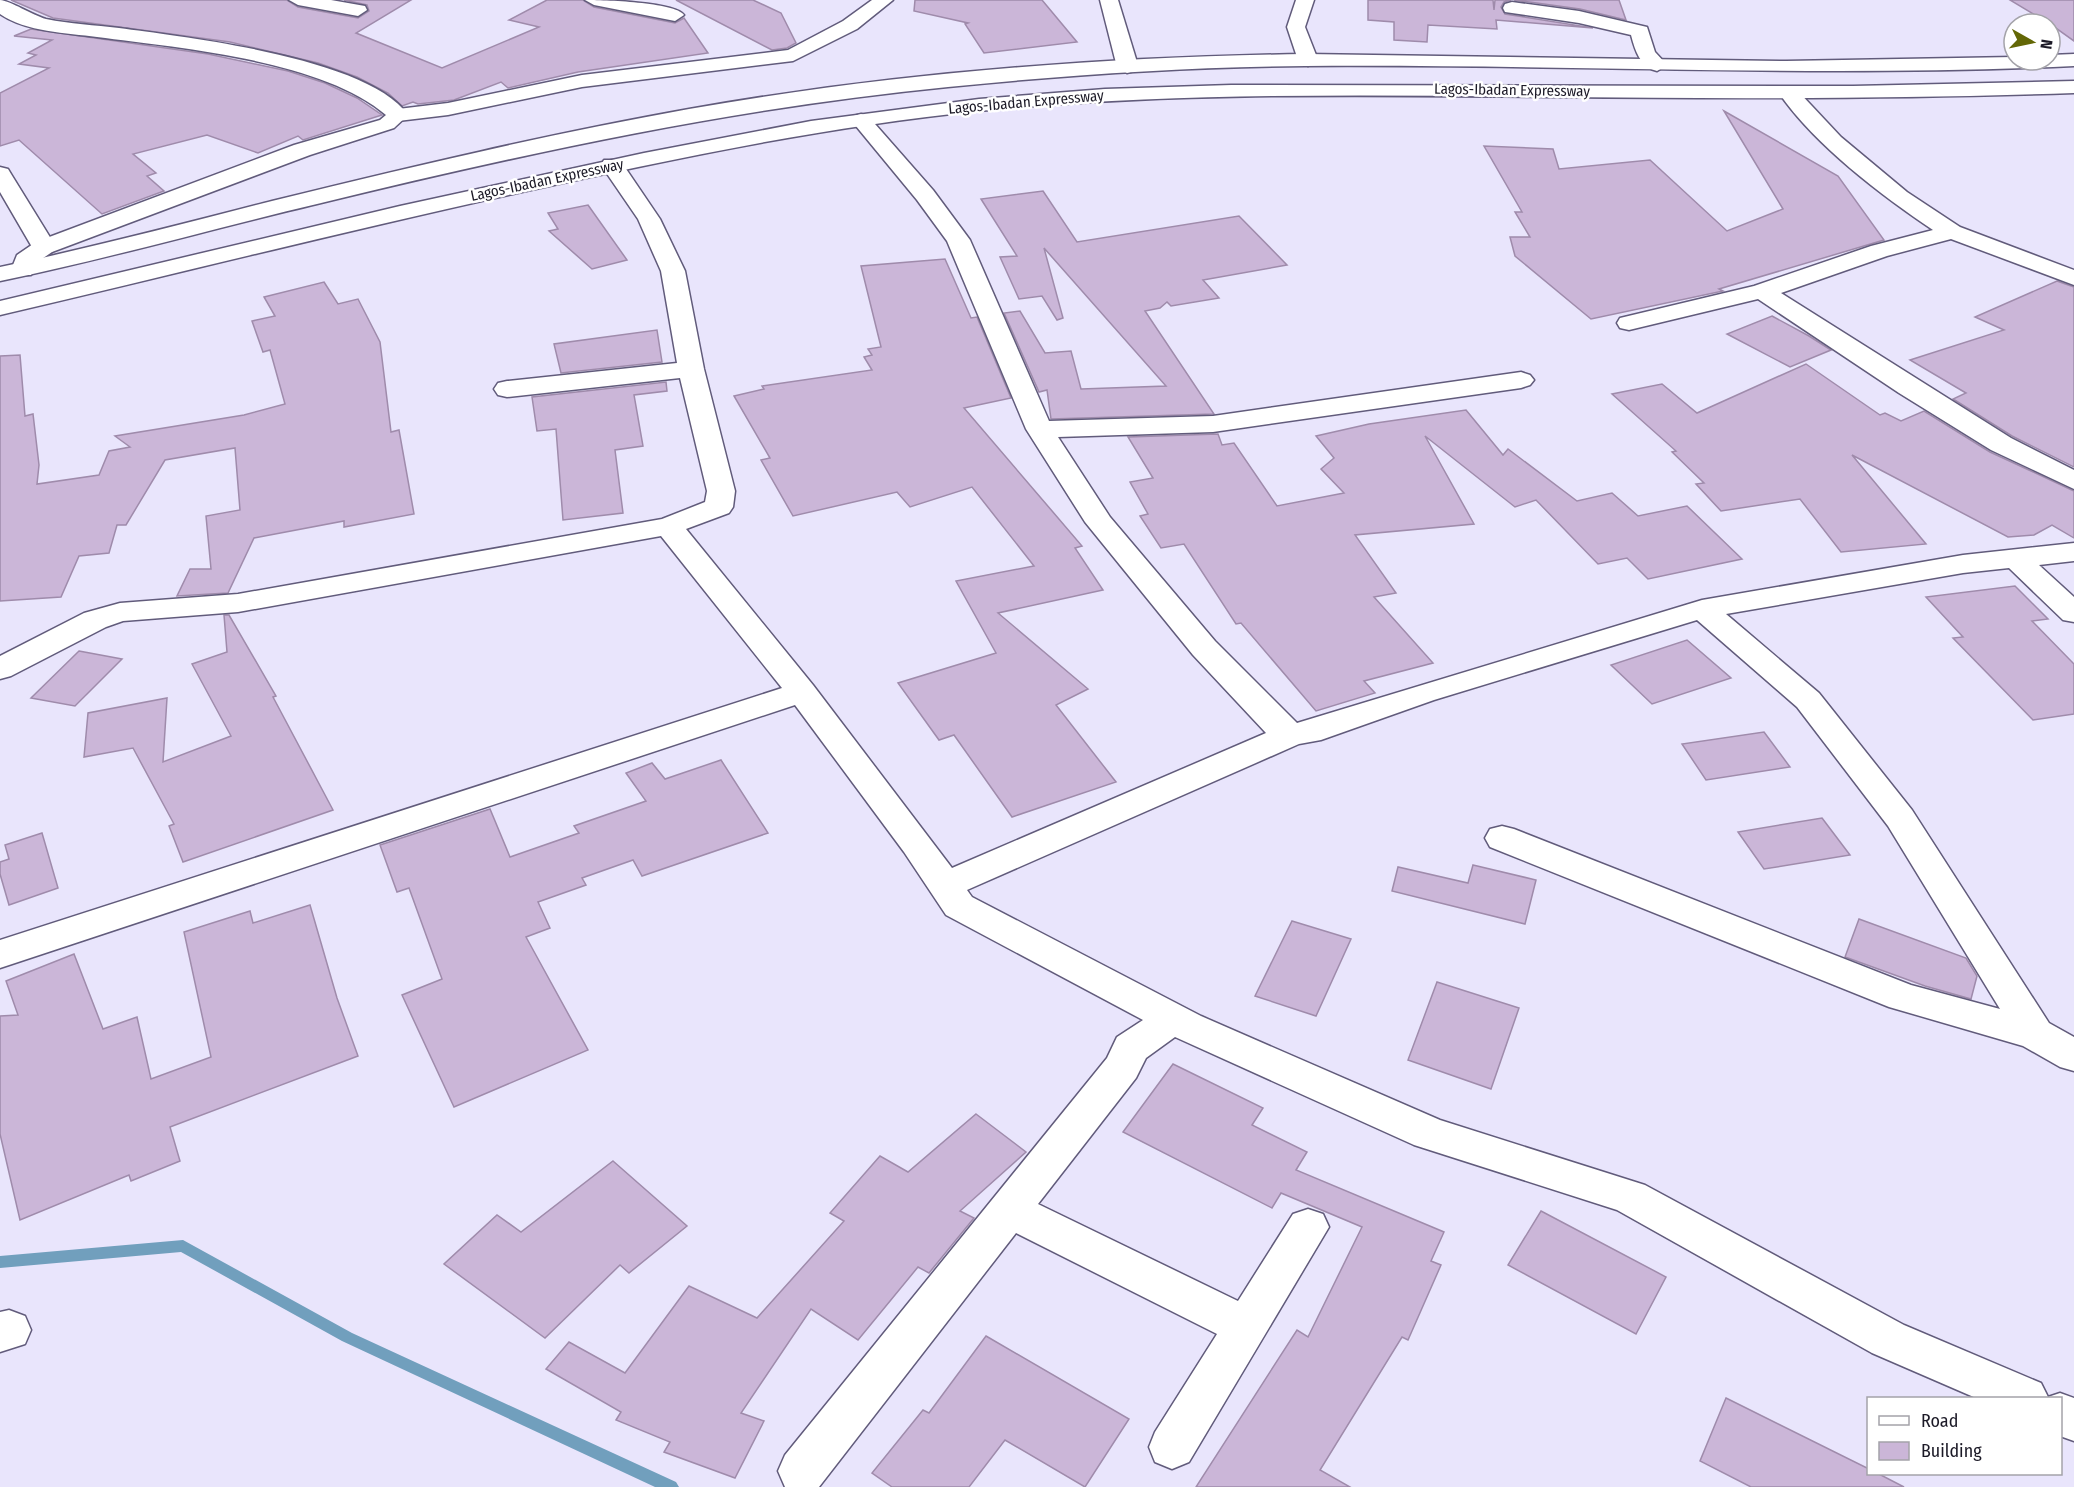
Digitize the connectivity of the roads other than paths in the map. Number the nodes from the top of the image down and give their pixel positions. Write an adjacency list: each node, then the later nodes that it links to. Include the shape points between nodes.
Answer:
1 (298, 0): 8 (main road)
2 (594, 0): 9 (main road)
3 (884, 0): 16 (main road, via 850,25 793,55 582,81 448,109)
4 (1109, 0): 13 (main road, via 1126,51)
5 (1305, 0): 10 (main road, via 1296,27)
6 (0, 5): 16 (main road, via 44,24 252,55 307,68 377,95 391,104)
7 (1512, 8): 12 (main road, via 1640,31 1646,54)
8 (358, 10)
9 (675, 15)
10 (1308, 60): 12 (main road, Lagos-Ibadan Expressway); 13 (main road, Lagos-Ibadan Expressway)
11 (2074, 60): 12 (main road, Lagos-Ibadan Expressway, via 1941,66)
12 (1657, 65)
13 (1127, 67): 22 (main road, Lagos-Ibadan Expressway, via 895,86 691,116 317,197)
14 (2074, 87): 15 (main road, Lagos-Ibadan Expressway)
15 (1789, 93): 17 (main road, Lagos-Ibadan Expressway, via 1229,90 979,105); 20 (main road, via 1834,141 1899,197)
16 (398, 115): 21 (main road, via 387,124 282,157)
17 (861, 120): 18 (main road, Lagos-Ibadan Expressway); 31 (main road, via 958,240)
18 (612, 165): 26 (main road, Lagos-Ibadan Expressway); 28 (main road, via 650,219 673,271)
19 (0, 174): 21 (main road)
20 (1952, 232): 24 (main road); 25 (main road, via 1879,251)
21 (44, 247): 22 (main road, via 25,260)
22 (23, 270): 23 (main road, Lagos-Ibadan Expressway)
23 (0, 274)
24 (2074, 278)
25 (1762, 291): 27 (main road); 32 (main road, via 1917,393 2001,444)
26 (0, 308)
27 (1629, 323)
28 (691, 369): 30 (main road); 33 (main road, via 722,500 719,507)
29 (1521, 380): 31 (main road, via 1213,424)
30 (507, 389)
31 (1039, 429): 40 (main road, via 1099,522 1204,648 1280,728)
32 (2074, 481)
33 (668, 526): 38 (main road, via 238,603 120,612 95,620); 39 (main road)
34 (2074, 552): 35 (main road)
35 (2015, 558): 36 (main road); 37 (main road)
36 (1702, 609): 40 (main road); 45 (main road, via 1808,700 1900,818)
37 (2074, 613)
38 (0, 669)
39 (802, 692): 42 (main road); 43 (main road)
40 (1293, 734): 42 (main road)
41 (1502, 838): 45 (main road, via 1902,997)
42 (945, 885): 44 (main road, via 960,906)
43 (0, 954)
44 (1168, 1016): 47 (main road, via 1160,1028 1131,1048 1122,1067); 50 (main road, via 1428,1133 1630,1197 1888,1339)
45 (2035, 1034): 46 (main road)
46 (2074, 1056)
47 (1009, 1209): 49 (main road); 52 (main road)
48 (1308, 1227): 49 (main road)
49 (1246, 1327): 51 (main road)
50 (2023, 1397)
51 (1172, 1447)
52 (802, 1471)

